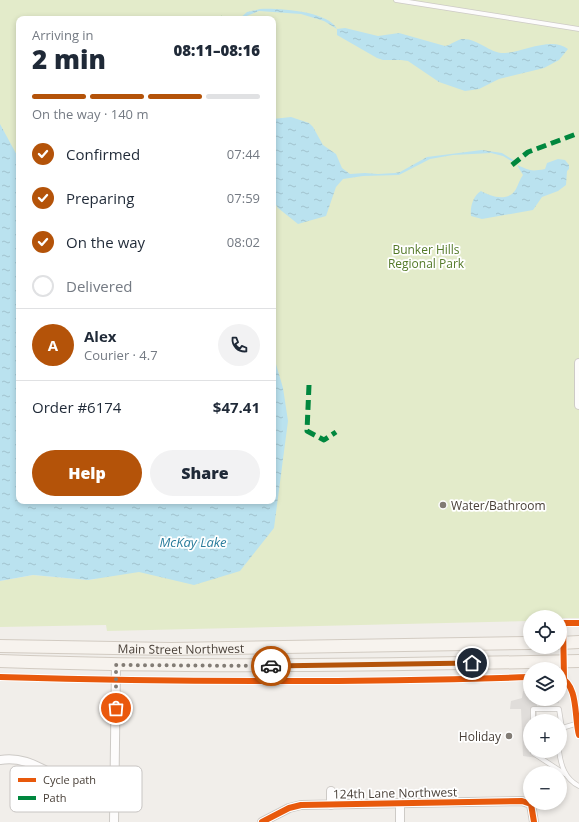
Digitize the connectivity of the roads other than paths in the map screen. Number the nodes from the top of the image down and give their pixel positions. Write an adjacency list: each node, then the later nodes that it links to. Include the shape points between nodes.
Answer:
1 (396, 0): 2 (lane)
2 (579, 29)
3 (579, 363): 4 (street)
4 (579, 406)
5 (567, 642): 6 (main road)
6 (579, 642)
7 (523, 643): 8 (main road, Main Street Northwest, via 171,649)
8 (0, 646)
9 (0, 661): 11 (main road, Main Street Northwest)
10 (579, 661): 11 (main road, Main Street Northwest, via 296,666)
11 (116, 665): 19 (street)
12 (533, 714): 13 (lane, via 533,708 559,709)
13 (559, 714)
14 (579, 723): 15 (lane)
15 (567, 728)
16 (541, 758): 20 (lane)
17 (0, 760): 18 (street, via 19,759)
18 (39, 766)
19 (115, 766)
20 (553, 766)
21 (567, 776): 22 (lane, via 572,783)
22 (579, 786)
23 (331, 791): 26 (street)
24 (523, 801): 25 (street, 124th Lane Northwest)
25 (400, 803): 26 (street, 124th Lane Northwest); 31 (street)
26 (331, 805): 30 (street, 124th Lane Northwest, via 301,805 289,808)
27 (532, 810): 32 (street)
28 (114, 812): 29 (street)
29 (114, 822)
30 (262, 822)
31 (400, 822)
32 (534, 822)

